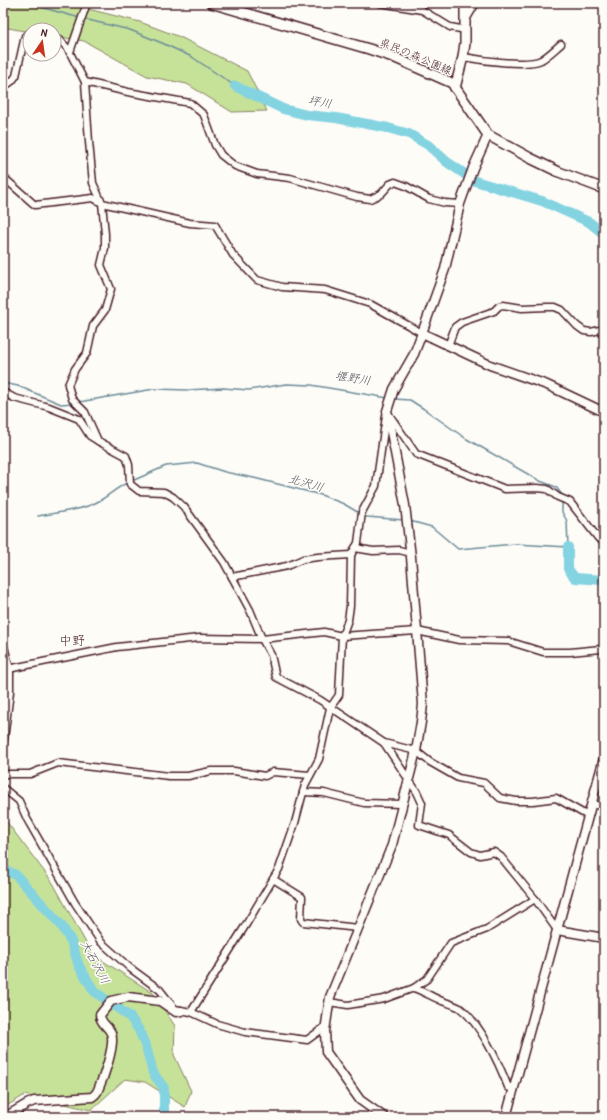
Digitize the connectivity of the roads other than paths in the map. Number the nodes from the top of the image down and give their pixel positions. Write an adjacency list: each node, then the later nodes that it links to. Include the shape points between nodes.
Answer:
1 (211, 3): 17 (main road, 県民の森公園線, via 393,57 442,78 452,83)
2 (380, 3): 7 (street, via 422,10 450,28)
3 (465, 3): 6 (main road)
4 (476, 3): 6 (street)
5 (87, 4): 11 (street)
6 (466, 20): 7 (main road)
7 (466, 30): 12 (main road)
8 (62, 42): 11 (street)
9 (561, 44): 12 (street, via 541,60 520,63)
10 (22, 49): 14 (street, via 16,76)
11 (70, 52): 15 (street)
12 (463, 57): 17 (main road)
13 (3, 81): 14 (street)
14 (12, 81): 16 (street)
15 (85, 82): 21 (street, via 190,103 204,114 221,155 235,166 257,174 290,178 370,199 381,194 395,182 429,199 445,203); 22 (street, via 93,183)
16 (3, 88)
17 (455, 88): 18 (main road, 県民の森公園線)
18 (488, 135): 20 (main road, 県民の森公園線, via 554,170); 21 (street)
19 (3, 177): 22 (street, via 35,205 93,198)
20 (604, 189)
21 (461, 201): 24 (street, via 445,269)
22 (102, 203): 24 (street, via 190,223 215,225 233,255 257,280 282,288 325,290 370,304); 29 (street, via 105,248 101,265 111,289 105,310 93,326 87,353 75,369 68,385 72,399 85,412)
23 (604, 329): 25 (street, via 584,331 562,310 555,307 522,308 503,305 455,327)
24 (422, 333): 25 (street); 27 (street, via 414,354 394,388)
25 (448, 346): 28 (street, via 490,365 547,385)
26 (3, 392): 29 (street, via 79,419 90,436)
27 (387, 411): 30 (street, via 416,454 505,489 547,489 570,502); 31 (street, via 376,486 362,515); 32 (street)
28 (604, 412)
29 (98, 440): 34 (street, via 126,456 129,481 139,491 164,492 184,507)
30 (604, 542)
31 (355, 548): 32 (street); 33 (street)
32 (411, 552): 35 (street)
33 (351, 555): 34 (street, via 303,559 287,566); 36 (street, via 350,606)
34 (232, 577): 37 (street)
35 (417, 631): 36 (street); 39 (street, via 459,640 508,641 543,652); 45 (street, via 422,704)
36 (342, 636): 37 (street, via 324,632); 42 (street, via 339,695)
37 (262, 639): 40 (street, via 199,638 125,646); 42 (street, via 271,655 276,677)
38 (3, 643): 40 (street)
39 (604, 650)
40 (10, 669): 41 (street); 44 (street, via 10,692)
41 (3, 670)
42 (330, 708): 43 (street); 48 (street, via 319,759)
43 (384, 743): 45 (street); 49 (street)
44 (3, 747)
45 (416, 751): 49 (street); 55 (street, via 458,778 484,783 500,798 516,801 556,798)
46 (604, 758): 53 (street)
47 (3, 774): 48 (street, via 30,774 58,763 169,776 188,776 211,771 234,771 264,776 273,772)
48 (310, 775): 51 (street)
49 (408, 779): 52 (street); 57 (street, via 422,803 419,825 449,835 470,852 480,855 494,852)
50 (3, 788): 63 (street, via 20,801 27,819 75,903 101,942 160,990 175,1009)
51 (303, 792): 52 (street, via 324,793 364,803); 56 (street, via 295,823)
52 (402, 804): 58 (street, via 392,845)
53 (592, 804): 54 (street); 55 (street)
54 (604, 807)
55 (588, 816): 59 (street)
56 (273, 879): 58 (street, via 302,896 303,922); 64 (street)
57 (535, 899): 59 (street); 61 (street, via 487,928 451,944 427,979)
58 (358, 928): 62 (street)
59 (557, 930): 60 (street); 66 (street)
60 (604, 938)
61 (414, 988): 62 (street, via 384,999 348,1005); 66 (street, via 459,1008 475,1022 491,1049 508,1087)
62 (329, 1002): 65 (street)
63 (181, 1011): 64 (street); 67 (street, via 176,1012 160,1001 144,998 128,997 111,1001 100,1015 100,1019 111,1033 112,1041 98,1092 92,1097 34,1101)
64 (191, 1012): 65 (street, via 217,1024 245,1032 307,1040)
65 (325, 1026): 68 (street, via 326,1052 360,1100)
66 (514, 1090): 69 (street)
67 (5, 1117)
68 (384, 1117)
69 (506, 1117)

